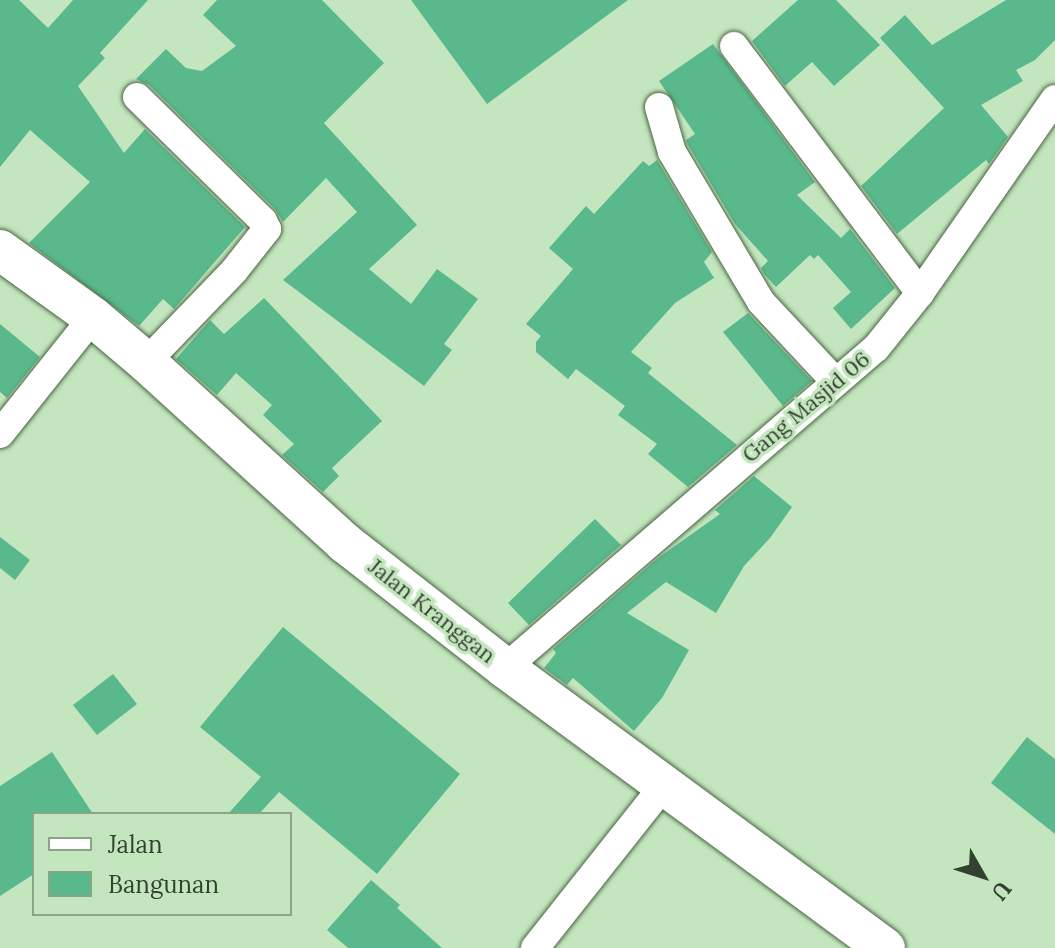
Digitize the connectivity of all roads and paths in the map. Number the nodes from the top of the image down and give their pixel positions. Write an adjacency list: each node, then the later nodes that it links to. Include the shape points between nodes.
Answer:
1 (734, 46): 6 (street)
2 (137, 97): 8 (street, via 267,229)
3 (1055, 99): 6 (street, Gang Masjid 06)
4 (659, 107): 9 (street, via 672,152 761,302)
5 (0, 250): 7 (main road, Jalan Kranggan)
6 (920, 293): 9 (street, Gang Masjid 06, via 876,348)
7 (93, 317): 8 (main road, Jalan Kranggan); 10 (street)
8 (146, 362): 11 (main road, Jalan Kranggan, via 315,518)
9 (835, 381): 11 (street, Gang Masjid 06)
10 (0, 434)
11 (505, 668): 12 (main road, Jalan Kranggan)
12 (666, 783): 13 (street); 14 (main road, Jalan Kranggan)
13 (535, 948)
14 (885, 948)

